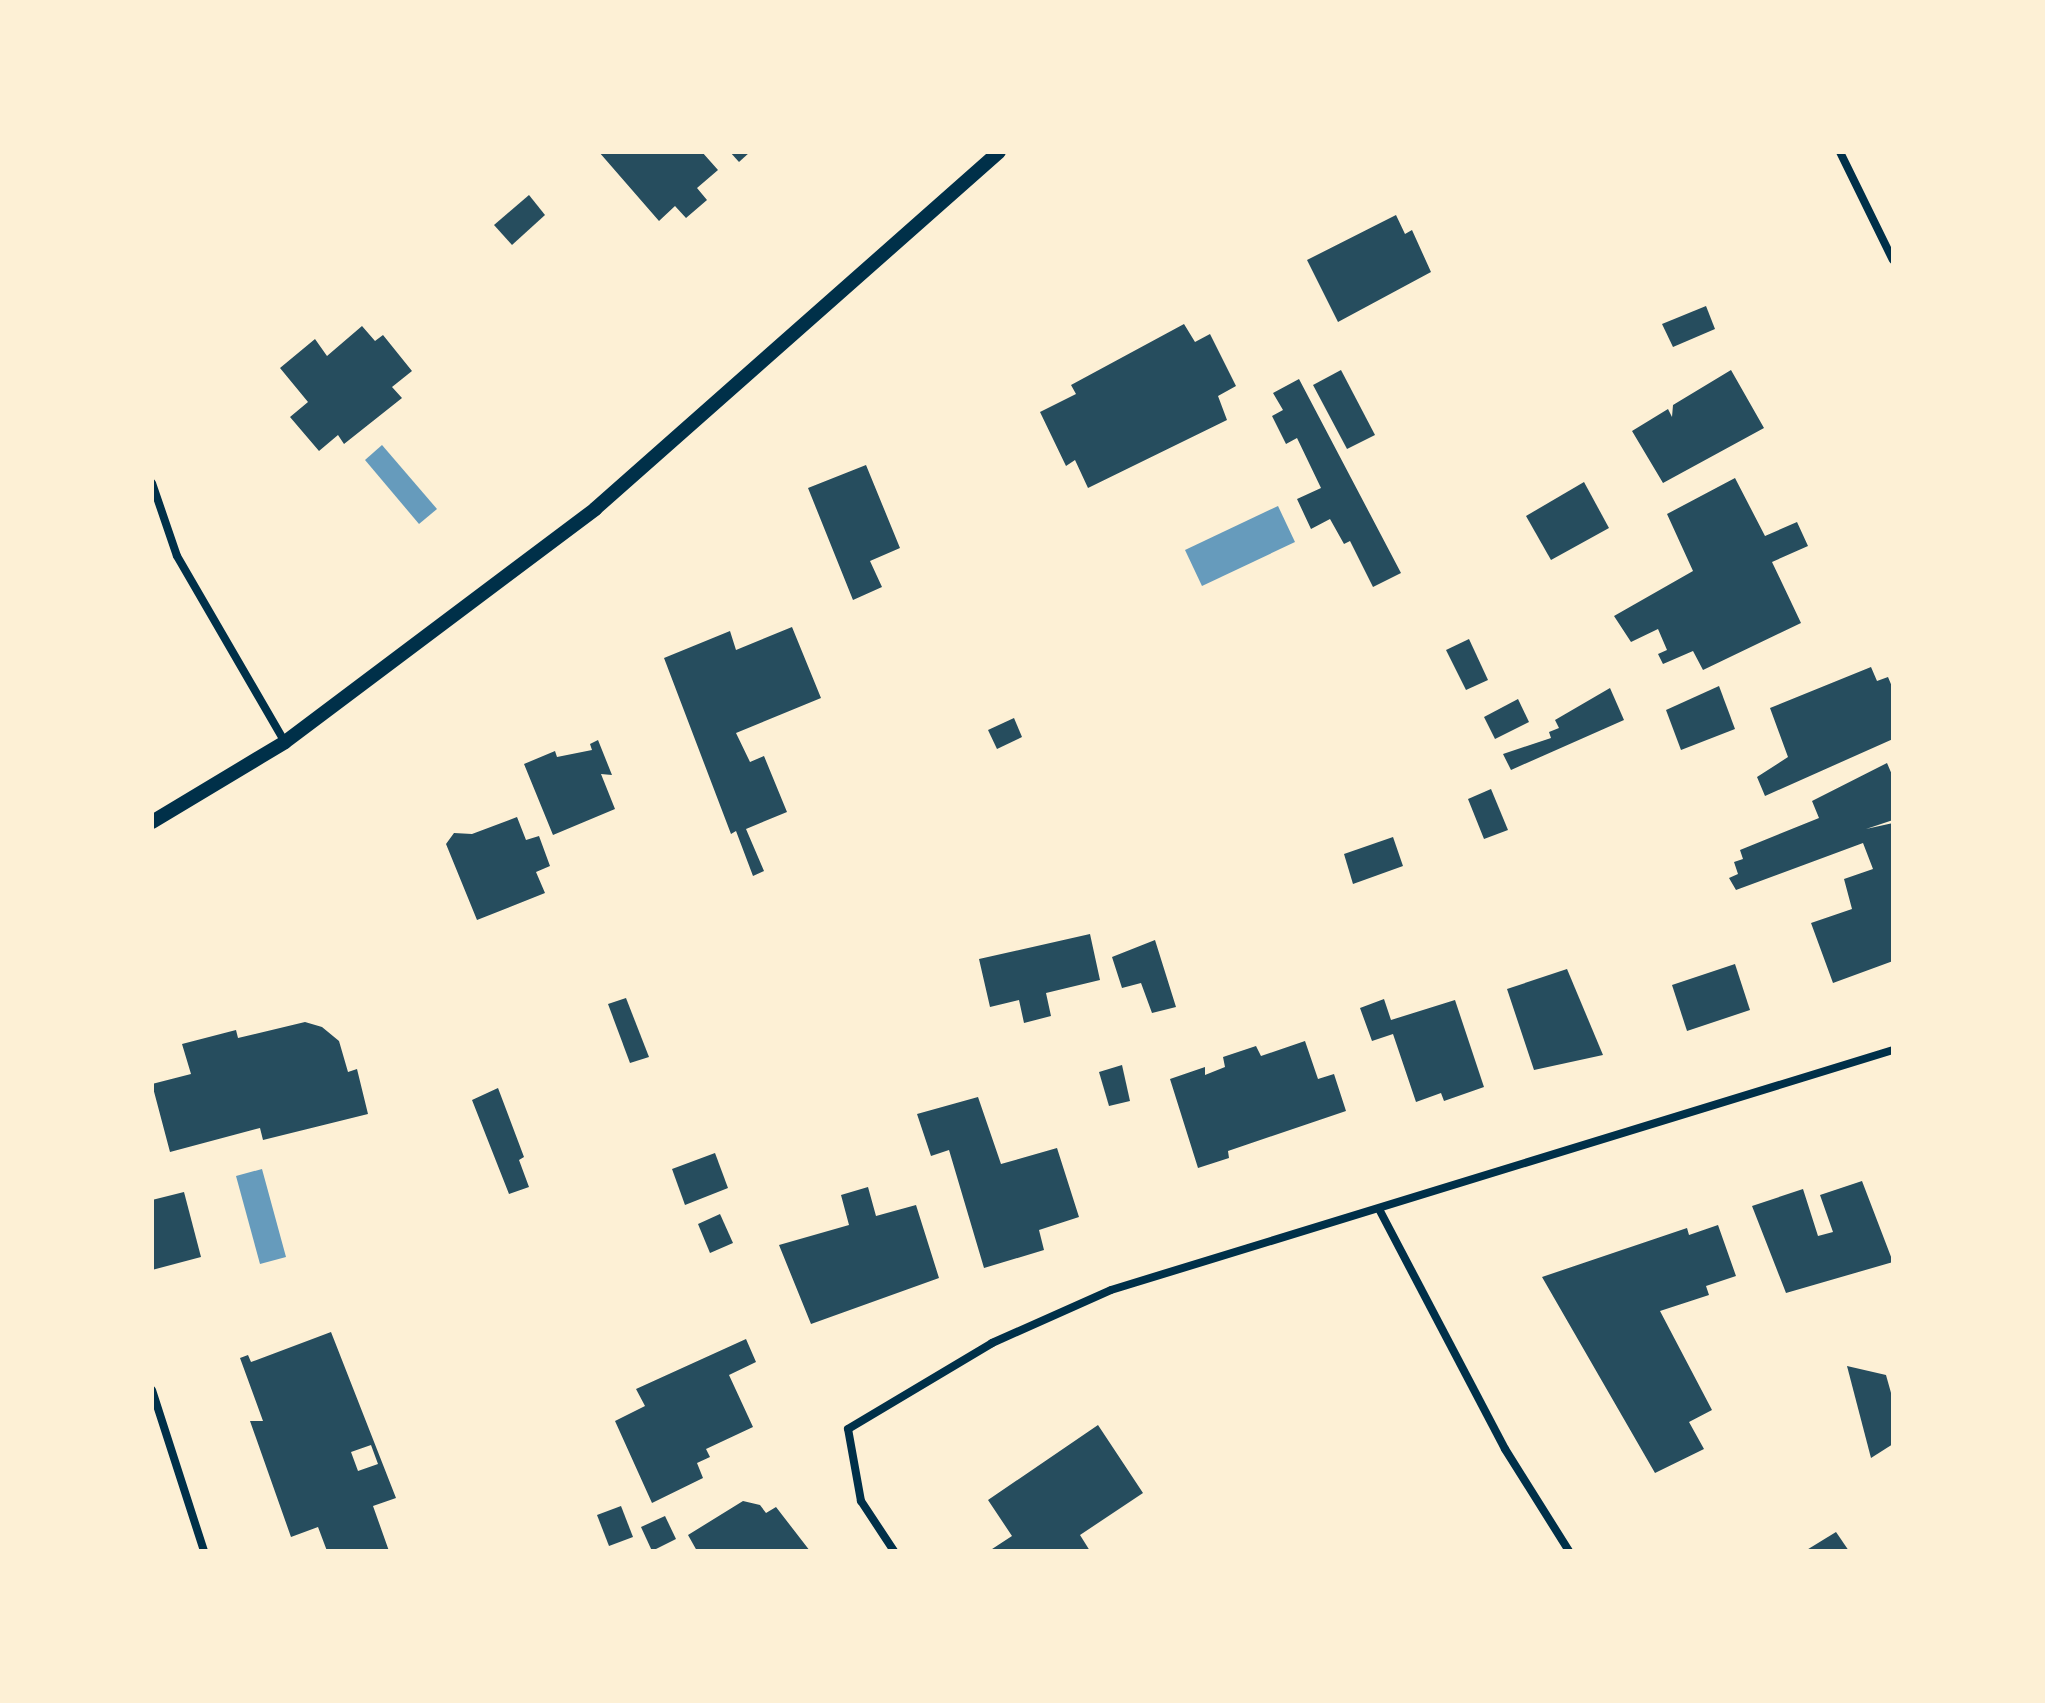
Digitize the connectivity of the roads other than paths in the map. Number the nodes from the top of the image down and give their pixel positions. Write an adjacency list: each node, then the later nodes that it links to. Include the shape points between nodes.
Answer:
1 (999, 152): 5 (street, via 595,509)
2 (1840, 152): 3 (street)
3 (1893, 260)
4 (152, 483): 5 (street, via 177,556)
5 (285, 742): 6 (street)
6 (152, 822)
7 (1893, 1050): 8 (street)
8 (1379, 1209): 11 (street, via 1111,1290 992,1343 848,1429 861,1501); 12 (street, via 1505,1449)
9 (152, 1390): 10 (street)
10 (204, 1551)
11 (894, 1551)
12 (1569, 1551)

